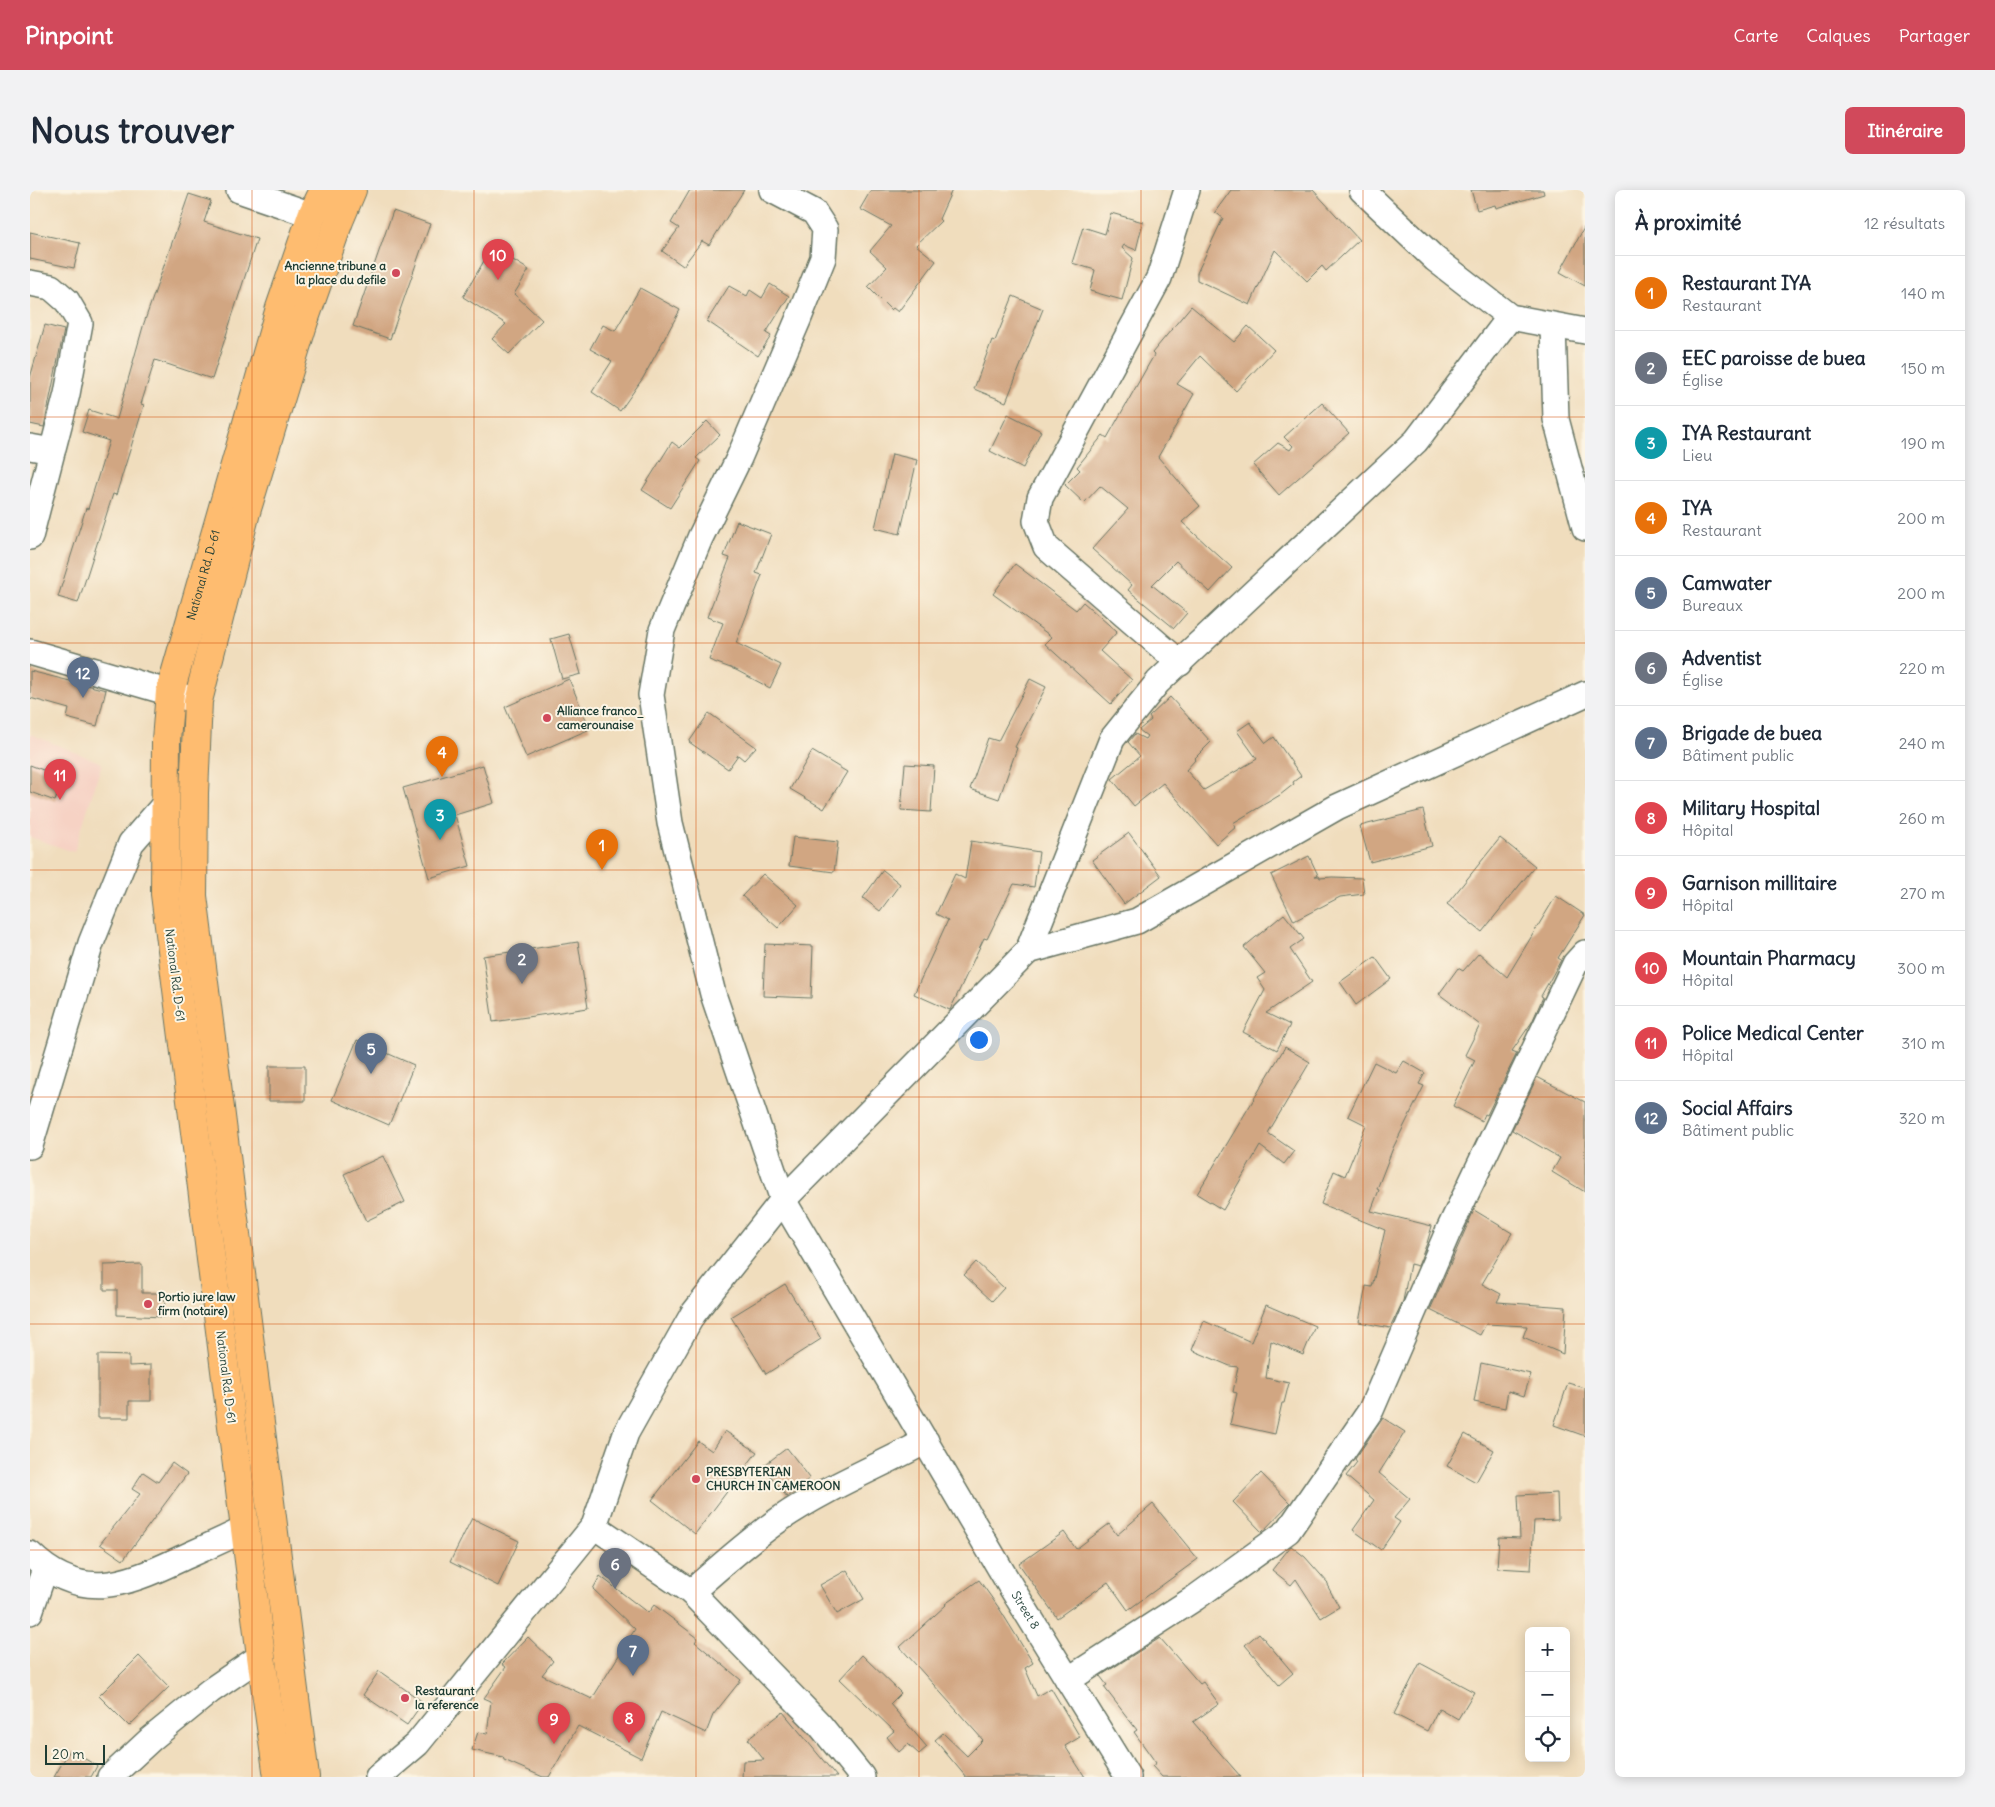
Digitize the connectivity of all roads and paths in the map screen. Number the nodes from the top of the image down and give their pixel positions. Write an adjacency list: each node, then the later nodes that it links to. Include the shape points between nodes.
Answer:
1 (239, 190): 7 (street)
2 (324, 190): 7 (highway, National Rd. D-61)
3 (352, 190): 19 (highway, National Rd. D-61, via 304,321 246,512)
4 (772, 190): 24 (street, Street 8, via 814,212 825,229 823,258 662,630 651,695 670,823 713,994)
5 (1187, 190): 16 (street, via 1159,278 1040,498 1036,522 1046,547)
6 (1362, 190): 9 (street, via 1435,259)
7 (312, 215): 17 (highway, National Rd. D-61, via 280,308)
8 (30, 283): 12 (street, via 51,287 67,301 80,323 67,394)
9 (1510, 317): 10 (street); 16 (street, via 1416,441)
10 (1553, 326): 11 (street); 13 (street, via 1556,419)
11 (1585, 331)
12 (41, 449): 14 (street)
13 (1585, 528)
14 (30, 537)
15 (30, 652): 17 (street)
16 (1180, 663): 21 (street, via 1158,682 1112,739)
17 (170, 692): 19 (street); 20 (highway, National Rd. D-61)
18 (1585, 694): 21 (street, via 1338,807 1137,921)
19 (198, 701): 35 (highway, National Rd. D-61, via 193,896)
20 (165, 804): 23 (street, via 131,843 91,943); 27 (highway, National Rd. D-61, via 165,894)
21 (1028, 951): 24 (street)
22 (1585, 952): 32 (street, via 1575,964 1447,1234 1371,1410 1288,1530 1195,1598)
23 (30, 1146)
24 (783, 1200): 25 (street, Street 8); 26 (street, via 693,1314 626,1433)
25 (926, 1442): 29 (street, via 780,1519); 32 (street, Street 8)
26 (594, 1526): 29 (street); 36 (street, via 418,1744)
27 (245, 1529): 28 (street, via 141,1578 110,1585 79,1584); 31 (highway, National Rd. D-61)
28 (38, 1561): 30 (street)
29 (691, 1592): 37 (street, via 820,1725)
30 (30, 1612)
31 (261, 1656): 33 (street, via 210,1691); 34 (highway, National Rd. D-61)
32 (1068, 1680): 38 (street, Street 8)
33 (110, 1777)
34 (278, 1777)
35 (305, 1777)
36 (378, 1777)
37 (862, 1777)
38 (1128, 1777)

